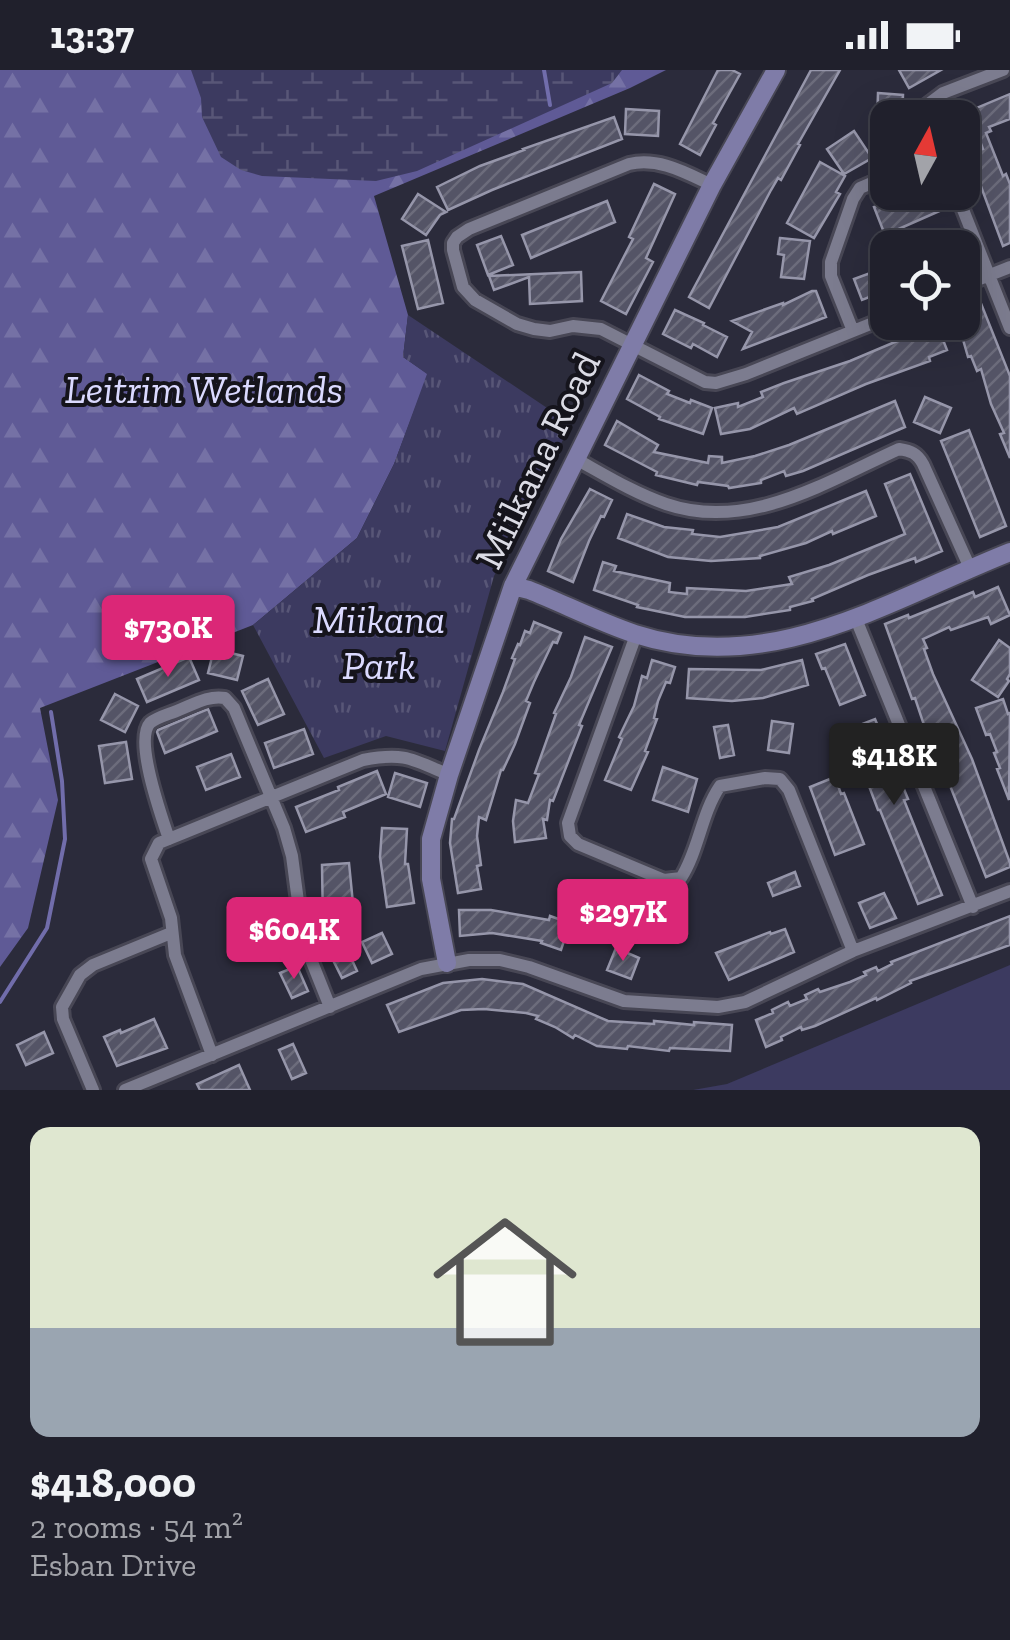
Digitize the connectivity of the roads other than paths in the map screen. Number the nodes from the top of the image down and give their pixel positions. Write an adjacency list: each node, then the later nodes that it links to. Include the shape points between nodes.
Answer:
1 (776, 70): 5 (street, Miikana Road)
2 (1003, 70): 3 (street)
3 (934, 100)
4 (870, 184): 12 (street, via 853,198 831,262)
5 (712, 186): 13 (street, Miikana Road); 13 (street, via 642,161 469,230 453,243 463,287 475,300 534,329 602,328)
6 (963, 210): 8 (street)
7 (1010, 267): 8 (street)
8 (989, 275): 9 (street); 11 (street)
9 (980, 279)
10 (870, 324): 12 (street)
11 (1010, 328)
12 (853, 331): 13 (street, via 716,383)
13 (632, 346): 14 (street, Miikana Road)
14 (576, 459): 16 (street, via 664,503 738,512 790,499 899,450 910,451 924,464); 17 (street, Miikana Road)
15 (1010, 552): 16 (street)
16 (970, 568): 18 (street)
17 (512, 586): 19 (street); 20 (street, Miikana Road)
18 (856, 619): 19 (street, via 753,647); 24 (street)
19 (636, 634): 26 (street, via 568,823 570,836 664,880 681,878 720,786 780,779)
20 (449, 775): 21 (street, via 393,754); 27 (street, Miikana Road, via 429,861)
21 (271, 796): 22 (street); 22 (street, via 228,700 214,696 156,720 145,740); 28 (street, via 292,856 310,957)
22 (169, 839): 25 (street, via 151,859)
23 (1010, 891): 24 (street)
24 (973, 907): 26 (street)
25 (171, 933): 29 (street); 30 (street, via 92,965 62,1007)
26 (853, 952): 27 (street, via 745,1002 718,1007 624,1001 515,963)
27 (447, 963): 28 (street)
28 (330, 1007): 29 (street)
29 (212, 1055): 31 (street)
30 (93, 1090)
31 (126, 1090)

